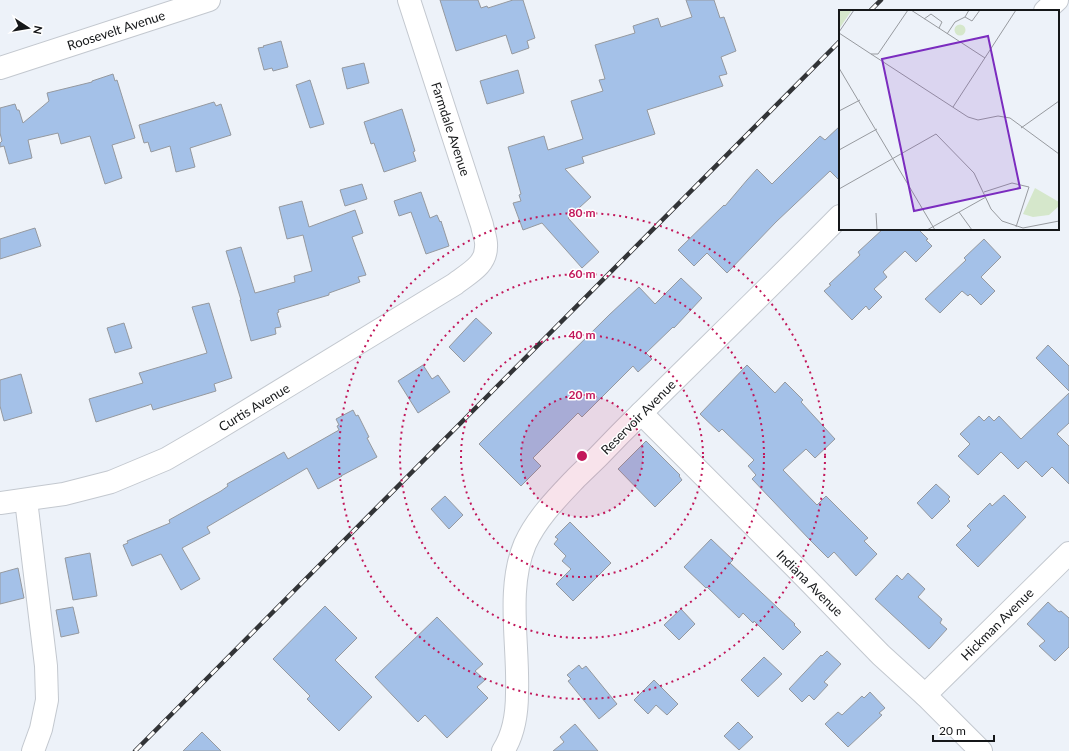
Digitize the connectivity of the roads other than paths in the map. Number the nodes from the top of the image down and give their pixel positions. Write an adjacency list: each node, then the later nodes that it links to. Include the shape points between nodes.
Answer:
1 (209, 0): 5 (street, Roosevelt Avenue)
2 (409, 0): 7 (street, Farmdale Avenue, via 482,225 487,246)
3 (1056, 0): 4 (street)
4 (1046, 10)
5 (0, 68)
6 (839, 217): 8 (street, Reservoir Avenue)
7 (484, 258): 9 (street, Curtis Avenue, via 481,264 455,284 166,459 111,482 64,494)
8 (641, 413): 12 (street, Indiana Avenue, via 881,655); 14 (street, Reservoir Avenue, via 553,502 532,529 525,545 519,563 515,602 517,706 514,724)
9 (26, 500): 10 (street, Curtis Avenue); 13 (street, via 46,666 47,700 41,730)
10 (0, 503)
11 (1069, 553): 12 (street, Hickman Avenue)
12 (925, 695): 15 (street, Indiana Avenue)
13 (33, 751)
14 (504, 751)
15 (980, 751)

